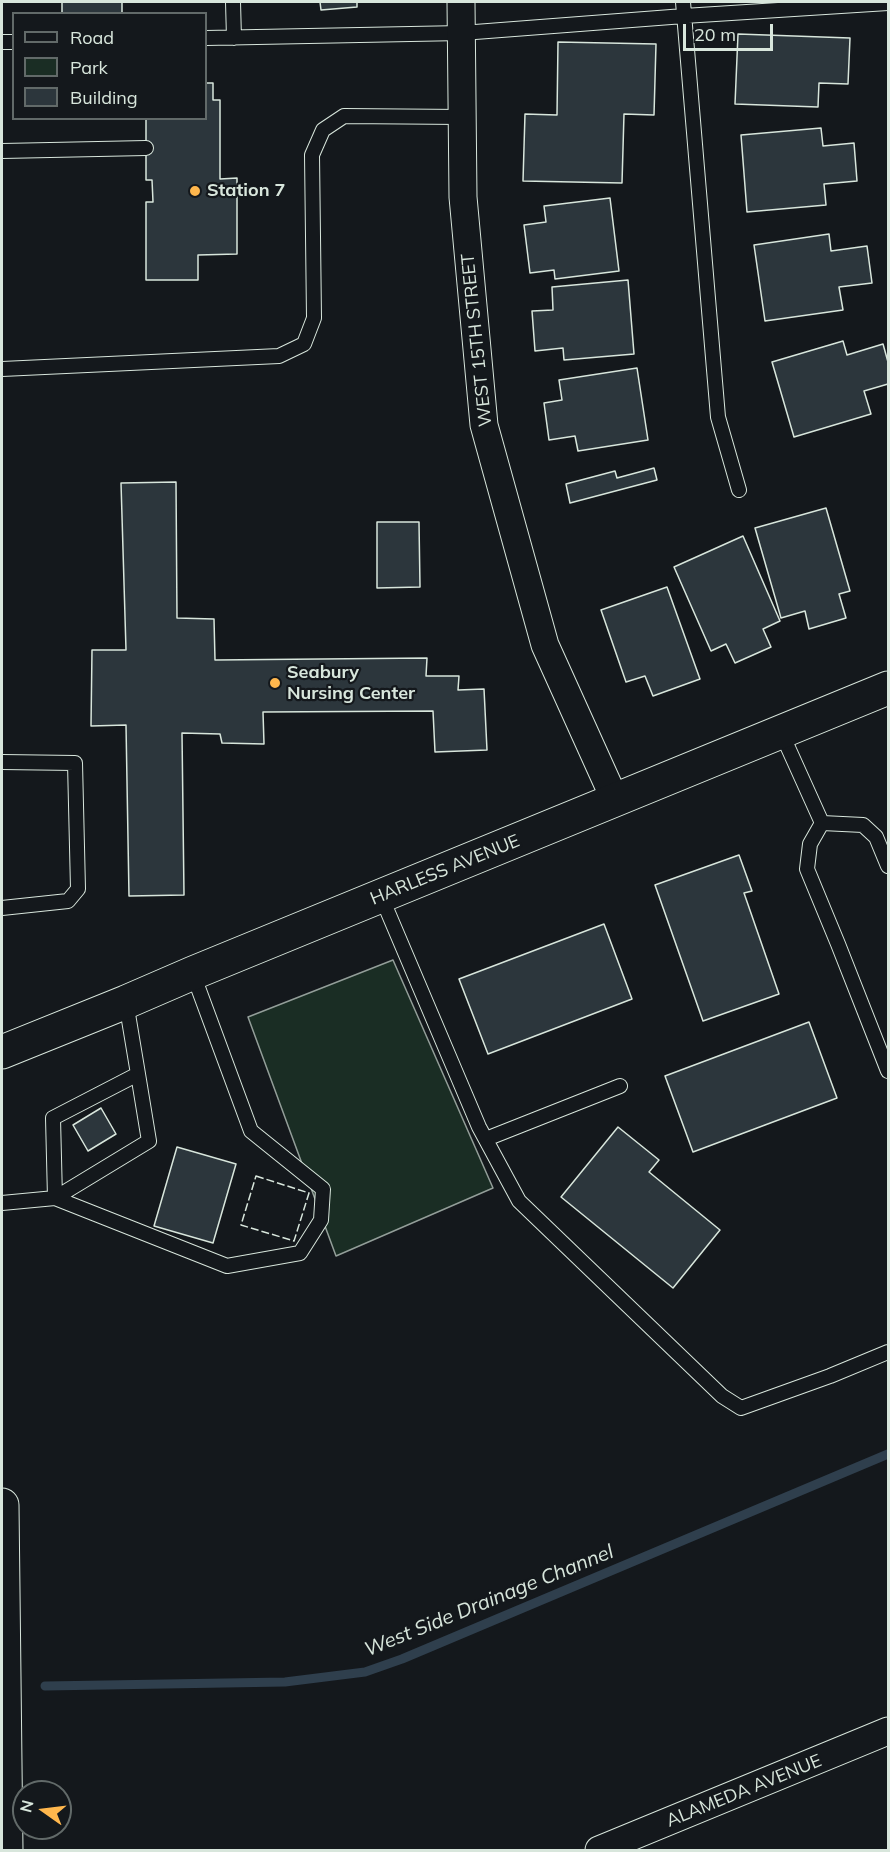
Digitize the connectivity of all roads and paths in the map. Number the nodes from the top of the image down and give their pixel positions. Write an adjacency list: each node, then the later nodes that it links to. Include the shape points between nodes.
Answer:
1 (233, 2): 8 (lane)
2 (461, 2): 6 (street, WEST 15TH STREET)
3 (683, 2): 5 (lane)
4 (888, 3): 5 (lane)
5 (684, 16): 6 (lane); 13 (lane, via 718,417)
6 (462, 33): 8 (lane); 9 (street, WEST 15TH STREET)
7 (207, 38): 8 (lane)
8 (234, 38)
9 (462, 117): 12 (lane, via 344,116 323,130 312,155 314,318 303,344 279,356); 17 (street, WEST 15TH STREET, via 463,197 484,424 545,645)
10 (146, 148): 11 (lane)
11 (2, 151)
12 (2, 369)
13 (739, 490)
14 (888, 688): 15 (main road, HARLESS AVENUE)
15 (781, 732): 17 (main road, HARLESS AVENUE); 18 (lane)
16 (2, 762): 21 (lane, via 75,763 78,889 68,901)
17 (615, 800): 20 (main road, HARLESS AVENUE)
18 (822, 823): 19 (lane, via 863,825 876,837); 25 (lane, via 810,844 807,869)
19 (888, 866)
20 (381, 896): 22 (main road, HARLESS AVENUE); 28 (lane)
21 (2, 908)
22 (193, 973): 23 (main road, HARLESS AVENUE); 29 (lane, via 251,1131 323,1189 321,1220 300,1253 227,1266)
23 (126, 1002): 24 (main road, HARLESS AVENUE); 26 (lane)
24 (2, 1052)
25 (888, 1071)
26 (138, 1074): 29 (lane, via 53,1118); 29 (lane, via 149,1141)
27 (620, 1086): 28 (lane)
28 (486, 1139): 31 (lane, via 519,1201 722,1396 741,1408)
29 (55, 1198): 30 (lane)
30 (2, 1203)
31 (888, 1352)
32 (2, 1505): 34 (main road)
33 (888, 1731): 35 (street, ALAMEDA AVENUE)
34 (6, 1851)
35 (599, 1851)

